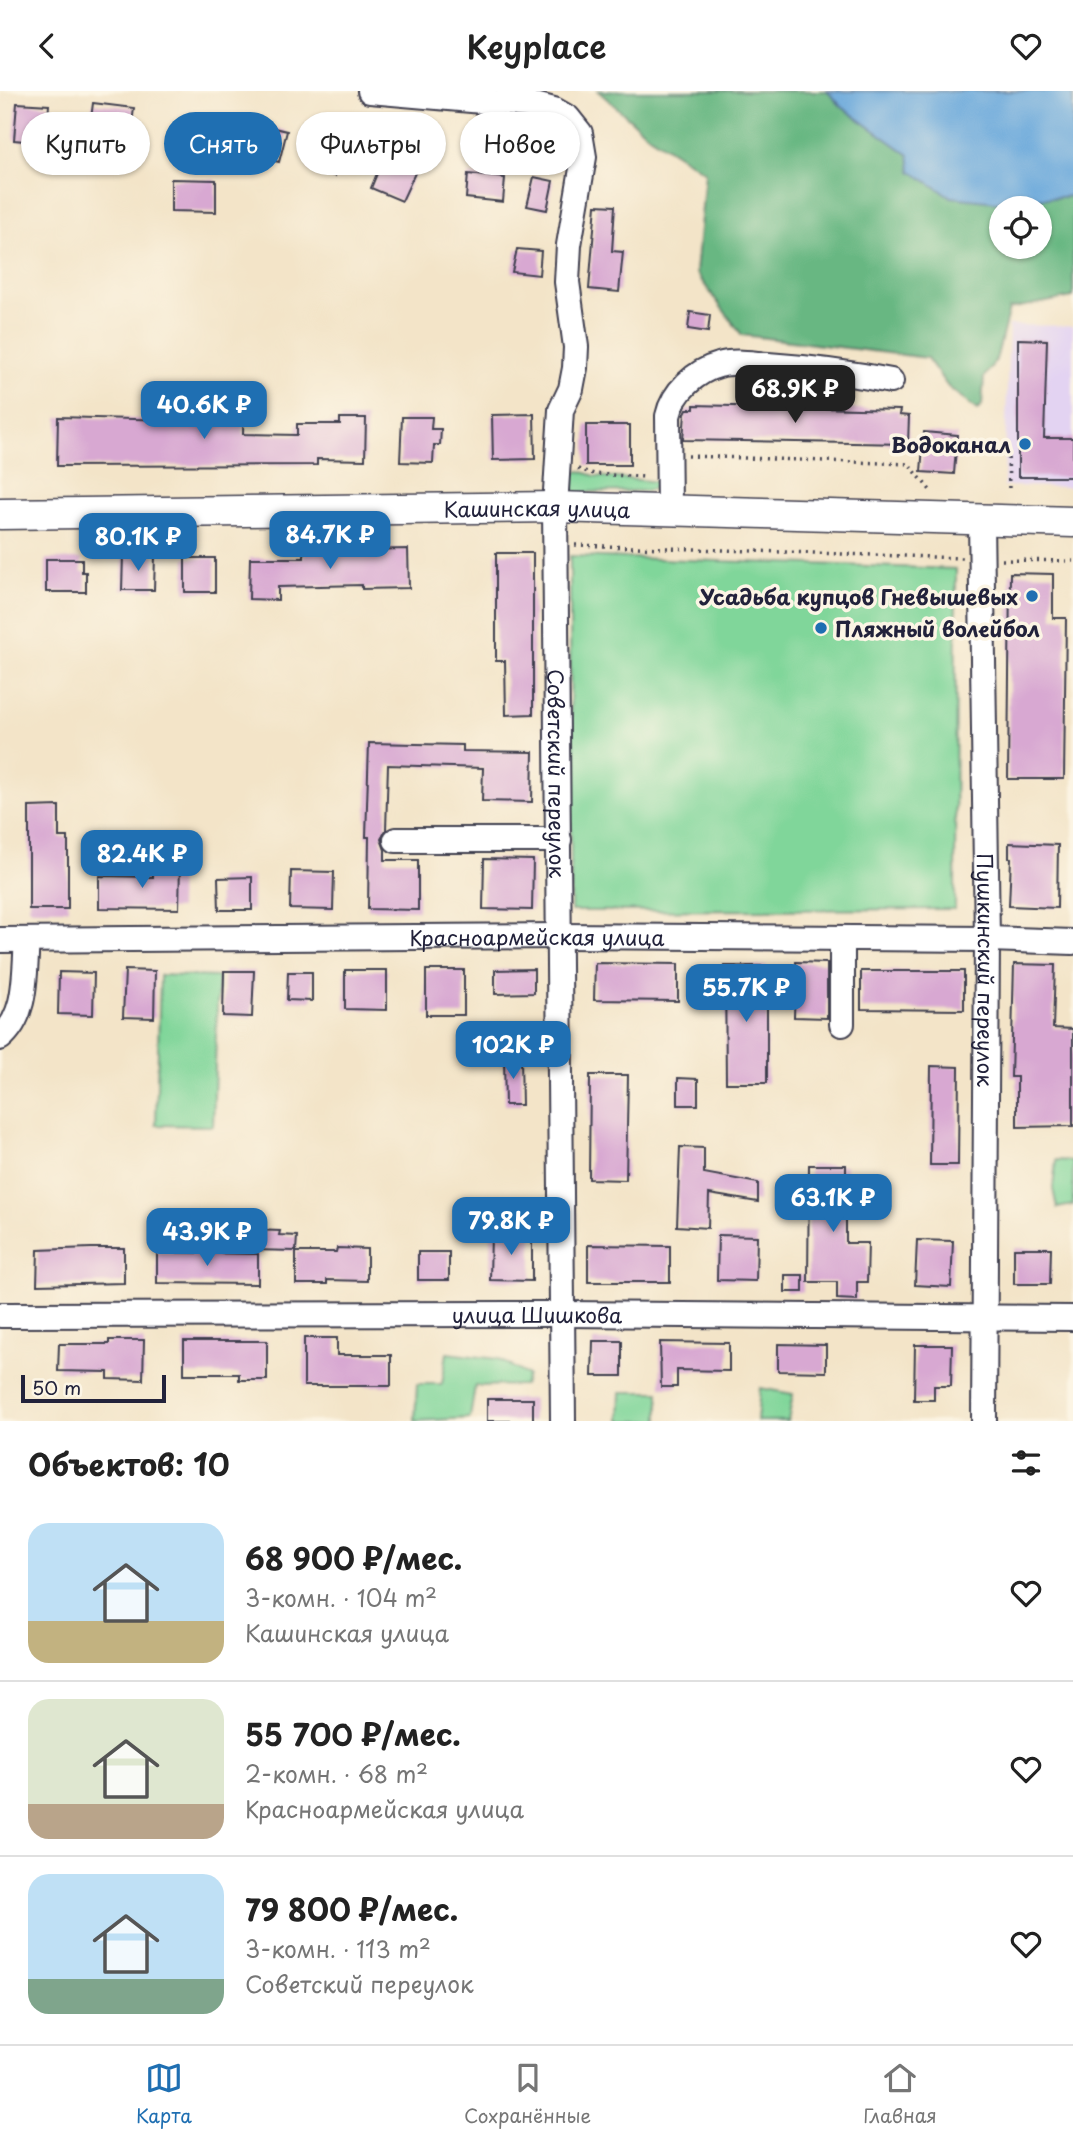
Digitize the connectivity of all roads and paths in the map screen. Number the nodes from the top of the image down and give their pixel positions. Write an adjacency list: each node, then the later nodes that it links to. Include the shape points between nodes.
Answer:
1 (370, 91): 5 (street, Советский переулок, via 538,106 568,118 580,132 584,157 567,282 575,368 561,409)
2 (891, 381): 4 (street, via 836,371 720,364 692,380 670,406)
3 (1008, 451): 7 (path)
4 (669, 456): 6 (path, via 909,464); 8 (street)
5 (558, 471): 8 (path, via 647,477); 9 (street, Советский переулок)
6 (930, 490)
7 (1009, 490)
8 (669, 496): 9 (main road, Кашинская улица); 11 (main road, Кашинская улица)
9 (555, 507): 10 (main road, Кашинская улица); 13 (street, Советский переулок)
10 (0, 514)
11 (981, 520): 12 (main road, Кашинская улица); 14 (street, Пушкинский переулок)
12 (1073, 522)
13 (556, 544): 14 (path); 17 (street, Советский переулок)
14 (982, 559): 15 (path); 20 (street, Пушкинский переулок)
15 (1073, 561)
16 (396, 839): 17 (street)
17 (559, 840): 18 (street, Советский переулок)
18 (560, 936): 19 (street, Красноармейская улица); 22 (street, Красноармейская улица); 26 (street, Советский переулок)
19 (842, 938): 20 (street, Красноармейская улица); 24 (street)
20 (987, 939): 23 (street, Красноармейская улица); 28 (street, Пушкинский переулок)
21 (0, 940): 22 (street, Красноармейская улица)
22 (27, 940): 25 (street, via 20,1009 16,1021)
23 (1073, 942)
24 (842, 1024)
25 (0, 1038)
26 (564, 1314): 27 (street, улица Шишкова); 28 (street, улица Шишкова); 30 (street, Советский переулок)
27 (0, 1315)
28 (985, 1317): 29 (street, улица Шишкова); 31 (street, Пушкинский переулок)
29 (1073, 1318)
30 (563, 1421)
31 (984, 1421)

